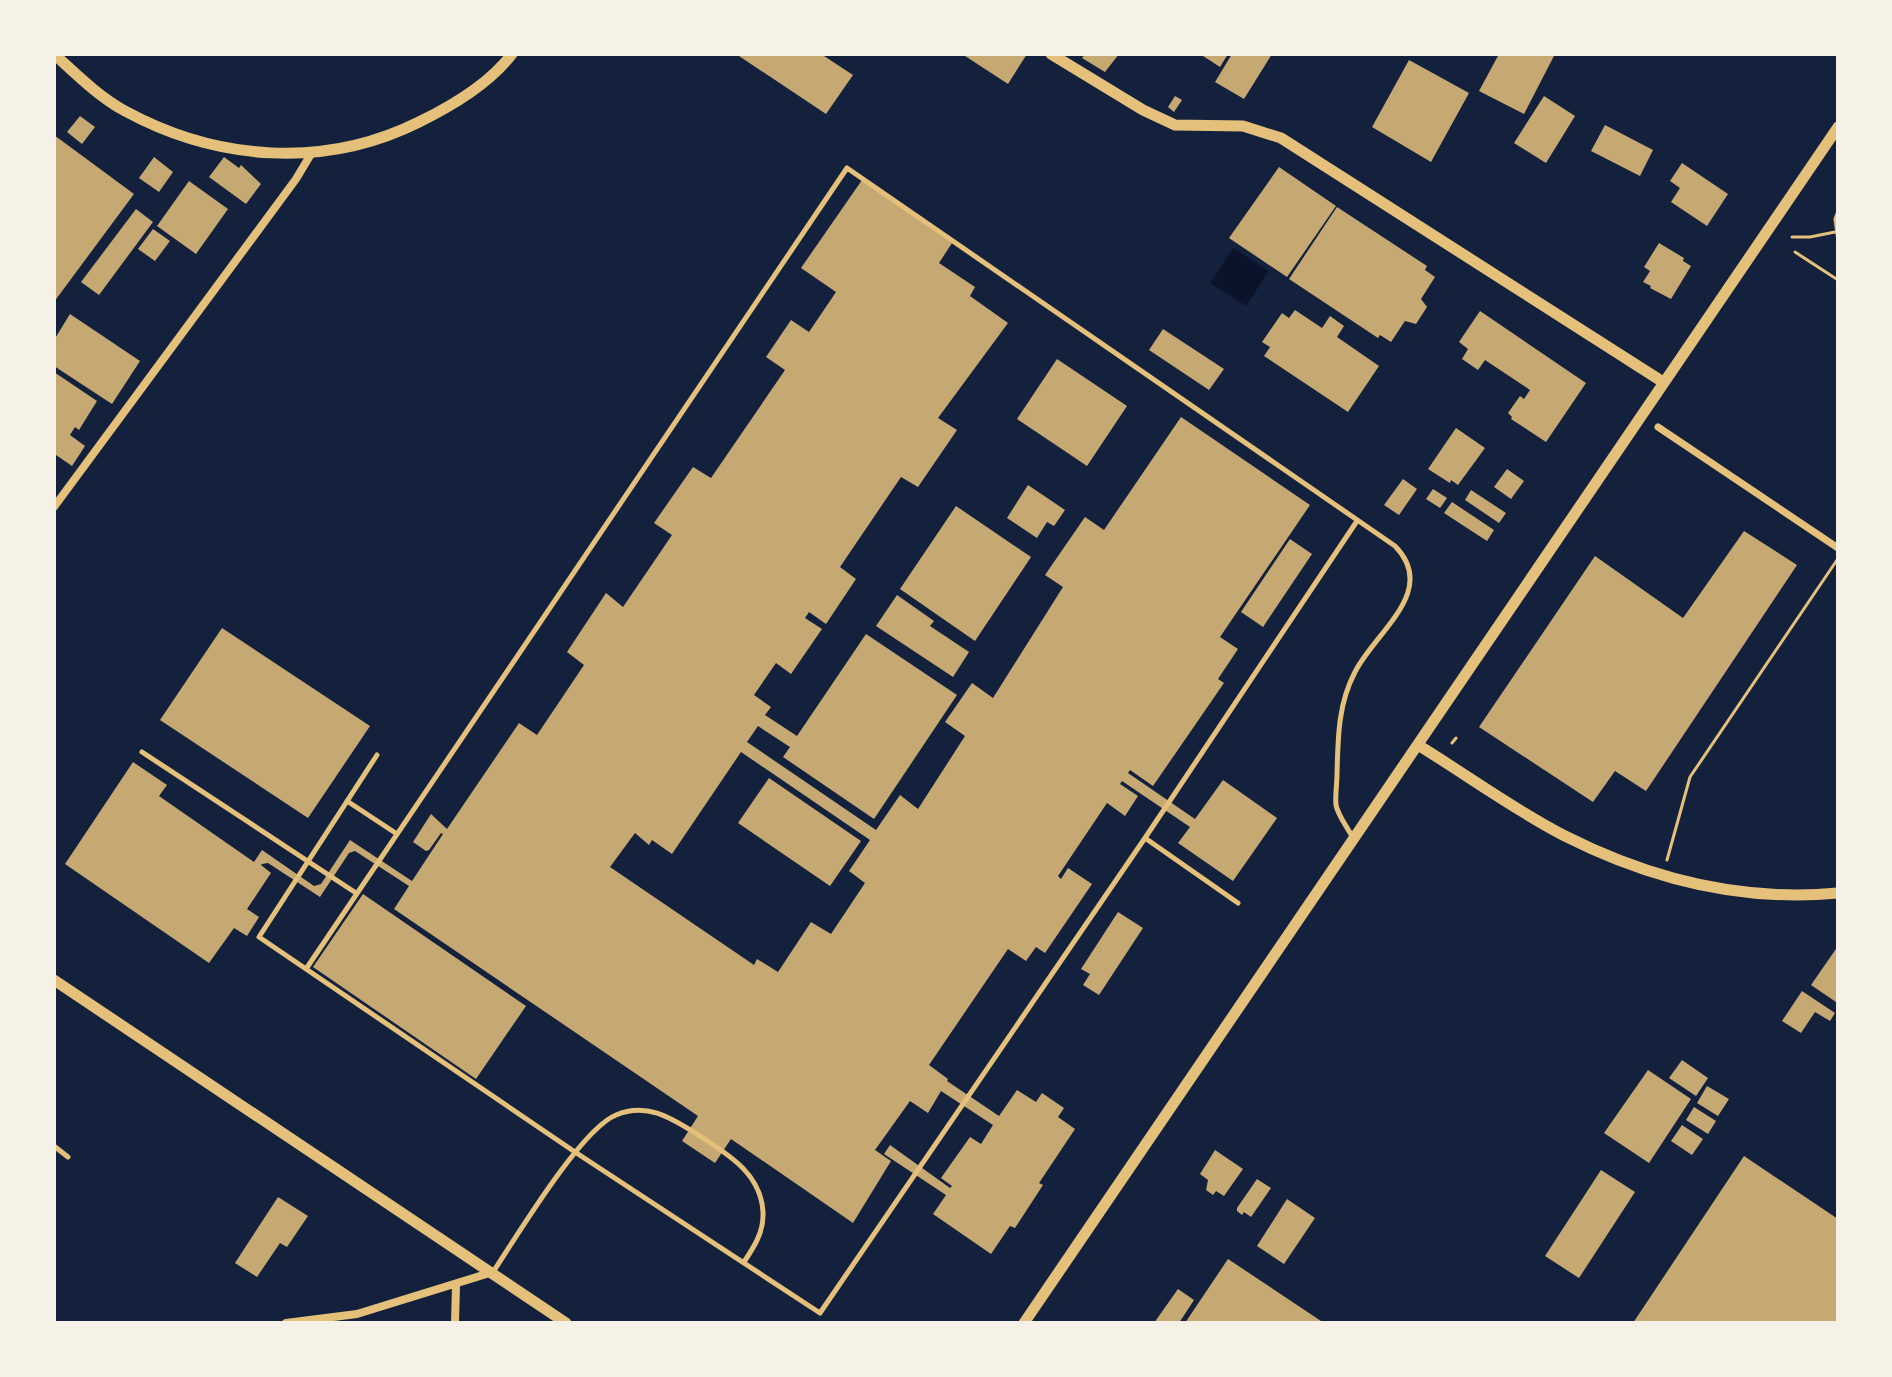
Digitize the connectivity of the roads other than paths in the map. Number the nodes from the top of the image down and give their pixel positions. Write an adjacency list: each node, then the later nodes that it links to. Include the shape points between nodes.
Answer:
1 (54, 54): 5 (street, via 123,110 166,131 251,152)
2 (512, 54): 5 (street, via 442,111 404,130)
3 (1051, 54): 6 (street, via 1175,125 1243,126 1281,138)
4 (1838, 127): 6 (street)
5 (311, 154): 8 (street)
6 (1663, 382): 11 (street)
7 (1658, 427): 10 (street)
8 (54, 507)
9 (1357, 521): 15 (lane, via 847,168); 16 (lane); 17 (lane, via 1395,546 1405,557 1411,578 1405,602 1355,670 1339,720 1336,806)
10 (1838, 548)
11 (1418, 745): 17 (street); 20 (street, via 1564,836 1671,879 1744,894)
12 (142, 752): 18 (lane)
13 (377, 755): 14 (lane)
14 (347, 801): 15 (lane); 18 (lane)
15 (397, 834): 19 (lane)
16 (1145, 838): 21 (lane); 27 (lane, via 820,1313)
17 (1353, 839): 33 (street)
18 (308, 861): 19 (lane); 22 (lane, via 259,937)
19 (356, 893): 22 (lane)
20 (1838, 893)
21 (1238, 903)
22 (306, 969): 25 (lane)
23 (54, 980): 28 (street)
24 (54, 1146): 26 (lane)
25 (575, 1152): 27 (lane); 27 (lane, via 603,1122 633,1110 667,1115 735,1158 751,1177 763,1210 756,1243); 28 (lane)
26 (68, 1157)
27 (744, 1262)
28 (493, 1272): 29 (street); 32 (street)
29 (456, 1285): 30 (street, via 357,1314); 31 (street)
30 (286, 1323)
31 (455, 1323)
32 (566, 1323)
33 (1024, 1323)

